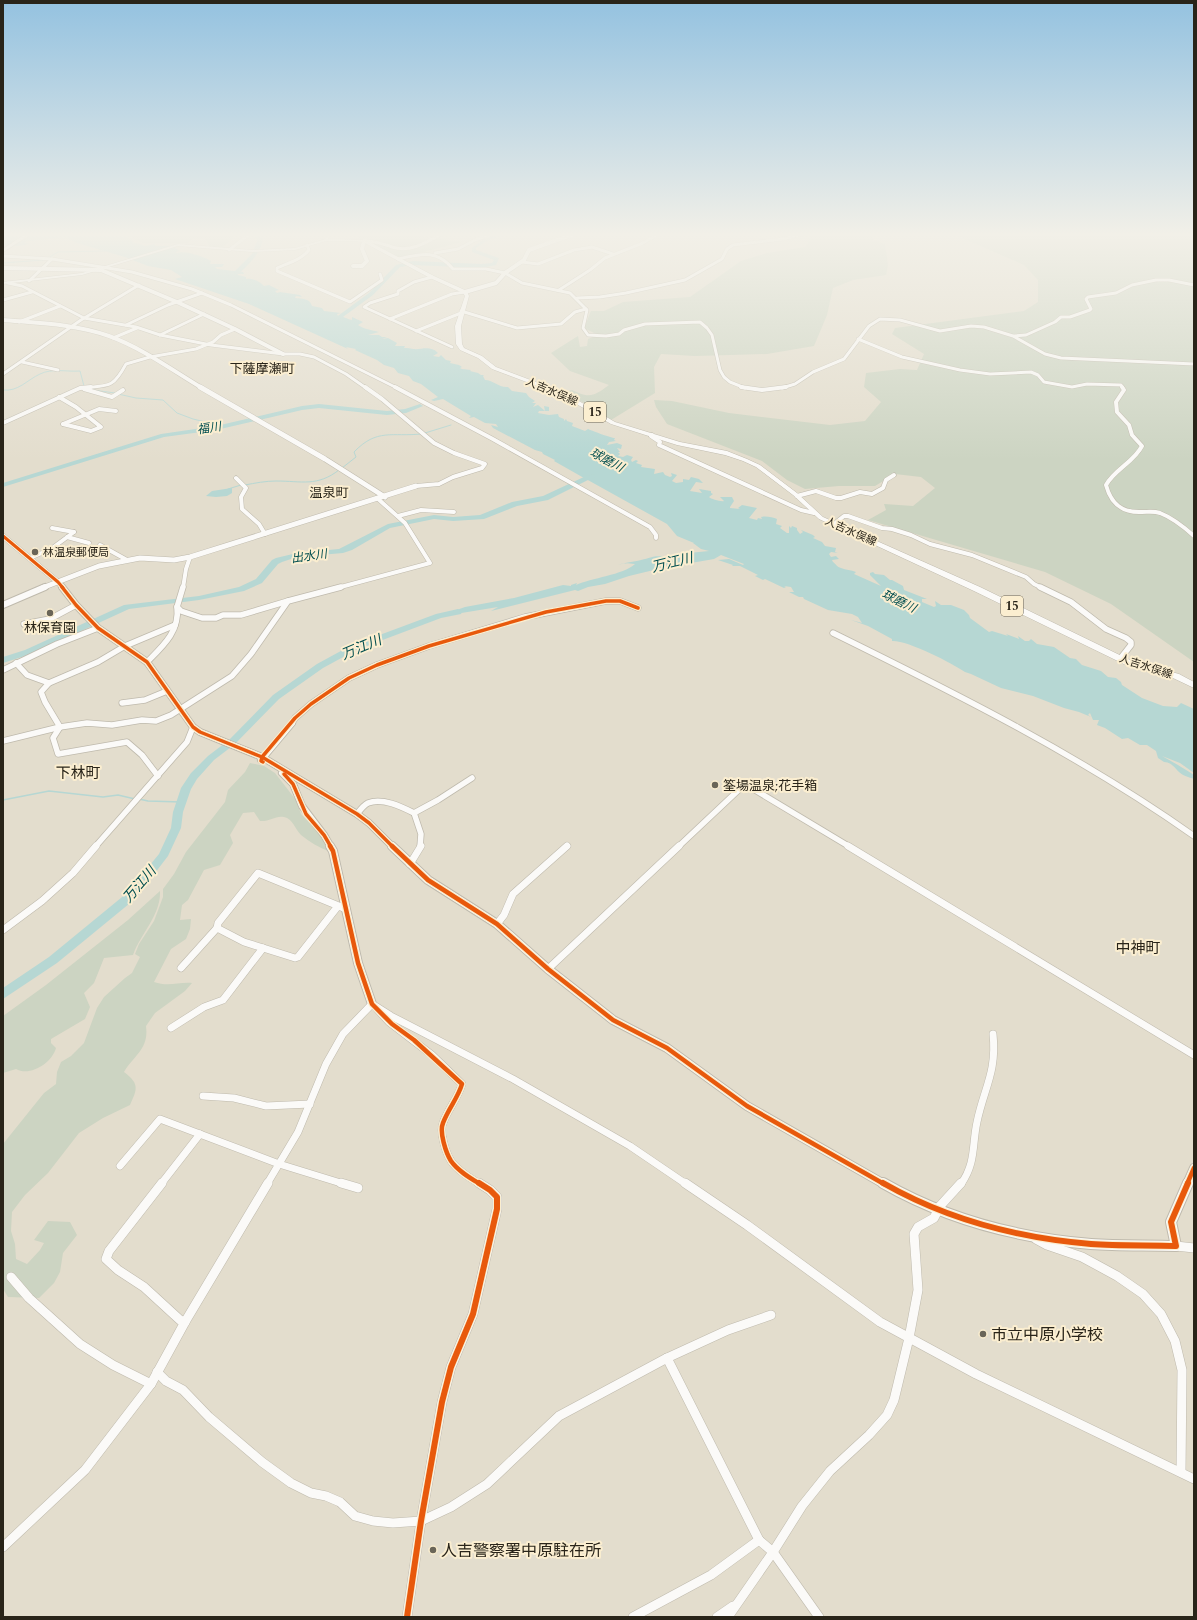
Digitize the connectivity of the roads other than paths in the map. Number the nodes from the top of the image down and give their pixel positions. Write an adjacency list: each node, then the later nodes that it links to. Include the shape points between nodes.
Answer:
1 (53, 309): 17 (street)
2 (65, 309): 14 (street)
3 (101, 309): 14 (street)
4 (162, 309): 18 (street)
5 (192, 309): 13 (street)
6 (238, 309): 57 (street, via 341,358 491,438 650,527)
7 (367, 309): 15 (street)
8 (416, 309): 15 (street)
9 (462, 309): 12 (main road, 人吉水俣線 / 15)
10 (586, 309): 12 (street, via 575,312 562,324 517,328); 26 (street, via 588,310 583,328 588,335 619,334 645,324 700,322 709,329 714,338 725,379 736,386 751,389 772,390 795,384 812,372 843,360)
11 (1091, 309): 24 (street, via 1061,317 1026,335)
12 (461, 312): 22 (street); 41 (main road, 人吉水俣線 / 15, via 458,326 459,344 462,349 480,357 494,368 563,394 613,423)
13 (204, 314): 21 (street); 23 (street)
14 (84, 318): 18 (street); 19 (street)
15 (390, 319): 22 (street)
16 (3, 320): 17 (street)
17 (19, 322): 19 (street)
18 (126, 325): 20 (street)
19 (71, 327): 25 (street); 31 (street)
20 (137, 328): 23 (street); 25 (street)
21 (235, 329): 27 (street); 29 (street)
22 (416, 331): 28 (street)
23 (160, 335): 27 (street)
24 (1012, 336): 26 (street, via 978,326 940,331 900,320 880,319); 32 (street, via 1040,352 1061,358)
25 (113, 338): 30 (street)
26 (858, 339): 55 (street, via 902,357 954,369 990,374 1031,372 1044,382 1072,386 1121,385 1124,390 1116,402 1117,412 1142,446 1106,483 1109,497 1117,507 1160,513)
27 (207, 345): 29 (street); 30 (street)
28 (452, 347)
29 (283, 354): 44 (street, via 306,355 331,365 396,411 434,443 485,464 482,468 439,484)
30 (150, 357): 35 (street, via 124,366 119,377 110,385); 46 (street)
31 (22, 362): 33 (street); 34 (street)
32 (1194, 364)
33 (58, 370)
34 (3, 374)
35 (80, 388): 36 (street, via 112,397); 37 (street)
36 (123, 390)
37 (59, 397): 39 (street, via 74,404); 40 (street)
38 (116, 411): 39 (street, via 99,409)
39 (85, 415): 39 (street, via 102,427 91,431 63,424)
40 (3, 423)
41 (652, 435): 45 (main road, 人吉水俣線 / 15, via 679,444 727,453 745,460 758,466); 49 (street, via 660,442 659,445 801,510)
42 (894, 475): 45 (street, via 886,480 883,488 872,494 860,492 836,498 816,491)
43 (236, 478): 53 (street, via 246,488 241,497 242,509 259,524)
44 (416, 486): 46 (street)
45 (797, 496): 49 (main road, 人吉水俣線 / 15)
46 (385, 497): 47 (street)
47 (377, 498): 50 (street); 53 (street)
48 (454, 512): 50 (street, via 421,510)
49 (814, 513): 51 (main road, 人吉水俣線 / 15)
50 (398, 516): 64 (street, via 430,563)
51 (834, 524): 74 (main road, 人吉水俣線 / 15, via 977,589); 74 (street, via 848,516 911,535 961,554 972,555 1026,578 1071,602 1106,629 1131,642)
52 (52, 528): 56 (street, via 74,532)
53 (265, 534): 60 (street)
54 (3, 536): 61 (street)
55 (1194, 536)
56 (67, 538): 58 (street); 61 (street, via 51,549)
57 (656, 538)
58 (89, 543)
59 (100, 545): 62 (street)
60 (190, 557): 62 (street, via 174,560); 67 (street)
61 (30, 558): 63 (street)
62 (127, 560): 63 (street, via 82,572)
63 (58, 582): 65 (street); 66 (street)
64 (288, 601): 67 (street, via 241,615 223,615 216,618 202,618 181,611); 82 (street, via 236,673)
65 (76, 605): 69 (street, via 50,619); 71 (street)
66 (3, 606)
67 (177, 607): 70 (street, via 179,613)
68 (638, 608): 83 (street, via 620,601 606,600 525,617 429,646 349,678 311,704)
69 (24, 624)
70 (175, 626): 73 (street, via 149,634); 75 (street, via 172,636)
71 (98, 628): 73 (street); 76 (street)
72 (833, 633): 92 (street, via 1006,720 1119,786)
73 (125, 646): 75 (street); 78 (street, via 98,662)
74 (1120, 659): 79 (main road, 人吉水俣線 / 15, via 1176,676)
75 (147, 662): 80 (street)
76 (16, 663): 77 (street); 78 (street, via 29,677)
77 (3, 670)
78 (49, 683): 84 (street, via 41,692)
79 (1194, 685)
80 (167, 691): 81 (street, via 143,702); 82 (street)
81 (122, 703)
82 (180, 710): 84 (street, via 156,721 142,720 112,725 87,723); 85 (street)
83 (292, 723): 87 (street)
84 (60, 727): 86 (street); 88 (street, via 53,738 58,754 127,742 142,755)
85 (193, 727): 87 (street); 88 (street, via 187,742)
86 (3, 741)
87 (260, 756): 91 (street); 96 (street, via 261,761 289,779 306,814 324,835 333,851)
88 (158, 776): 99 (street, via 73,873 42,901)
89 (472, 778): 90 (street)
90 (414, 813): 91 (street, via 404,807 377,801 369,802); 94 (street, via 423,839 422,846)
91 (357, 814): 94 (street)
92 (1194, 836)
93 (567, 846): 97 (street, via 516,891 504,916)
94 (410, 864): 97 (street, via 428,880)
95 (338, 906): 96 (street); 98 (street, via 258,872 218,923); 100 (street, via 298,957)
96 (346, 909): 103 (street, via 358,963)
97 (497, 924): 102 (street)
98 (217, 928): 100 (street, via 244,942); 101 (street)
99 (3, 930)
100 (263, 948): 104 (street, via 223,1000 204,1007)
101 (181, 968)
102 (548, 969): 106 (street, via 745,784); 114 (street, via 613,1020 667,1048 747,1106 904,1195)
103 (372, 1004): 108 (street, via 343,1034 326,1064); 121 (street, via 513,1079 630,1146 747,1225 880,1322); 127 (street, via 462,1084 442,1124 442,1138 451,1161 497,1197 496,1215 473,1314 451,1367 442,1402)
104 (171, 1028)
105 (993, 1034): 114 (street, via 994,1063 977,1124 973,1163 965,1179 943,1200)
106 (1194, 1055)
107 (203, 1096): 108 (street, via 234,1098 266,1106)
108 (310, 1104): 110 (street, via 298,1132)
109 (200, 1134): 110 (street); 111 (street, via 160,1118); 120 (street, via 109,1251 106,1259)
110 (279, 1164): 113 (street); 120 (street)
111 (120, 1166)
112 (1194, 1168): 116 (street, via 1171,1222)
113 (358, 1188)
114 (937, 1210): 115 (street, via 984,1226); 121 (street, via 934,1218 918,1227 914,1234 918,1290)
115 (1030, 1235): 116 (street, via 1091,1244); 125 (street, via 1042,1243 1100,1266 1149,1298 1160,1312 1180,1355 1182,1370)
116 (1176, 1246): 117 (street)
117 (1194, 1248)
118 (11, 1277): 124 (street, via 29,1298 80,1344 113,1365)
119 (770, 1315): 122 (street, via 728,1330)
120 (185, 1322): 123 (street)
121 (909, 1338): 125 (street, via 1026,1399); 130 (street, via 894,1400 887,1415 830,1471 802,1506)
122 (667, 1358): 127 (street, via 559,1416 487,1484 451,1507); 128 (street)
123 (157, 1372): 124 (street); 127 (street, via 166,1381 183,1390 209,1418 291,1483 340,1502 355,1516 393,1523)
124 (151, 1384): 129 (street, via 85,1470)
125 (1181, 1472): 126 (street)
126 (1194, 1479)
127 (421, 1521): 132 (street)
128 (759, 1540): 130 (street); 133 (street, via 711,1575)
129 (3, 1547)
130 (773, 1552): 131 (street); 136 (street)
131 (735, 1605): 134 (street); 135 (street)
132 (407, 1617)
133 (633, 1617)
134 (718, 1617)
135 (728, 1617)
136 (819, 1617)

